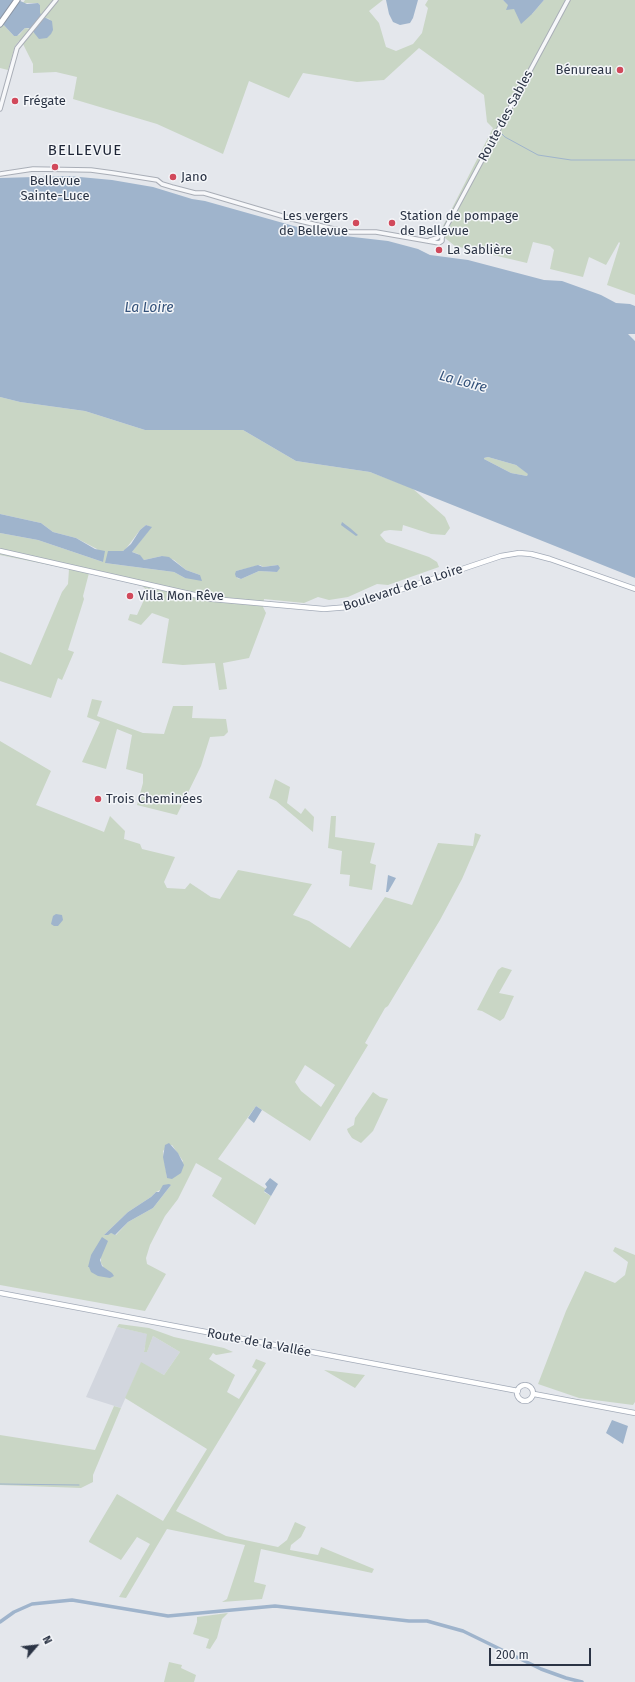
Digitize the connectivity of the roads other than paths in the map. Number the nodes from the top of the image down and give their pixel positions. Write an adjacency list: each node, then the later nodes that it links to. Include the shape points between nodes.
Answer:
1 (16, 0): 5 (highway)
2 (20, 0): 5 (highway)
3 (56, 0): 7 (street, via 20,44)
4 (568, 0): 8 (street, Route des Sables, via 439,239 428,240 376,232 350,232 324,227 204,193 172,187 157,180 113,173 33,169)
5 (6, 15): 6 (highway)
6 (0, 24)
7 (0, 109)
8 (0, 174)
9 (0, 551): 10 (main road, Boulevard de la Loire, via 212,599 324,609 349,607 501,556 519,553 550,559)
10 (635, 589)
11 (0, 1293): 12 (main road, Route de la Vallée)
12 (518, 1391): 13 (main road, via 521,1386 526,1385); 13 (main road, via 518,1396 523,1401 530,1400)
13 (534, 1394): 14 (main road)
14 (635, 1413)

